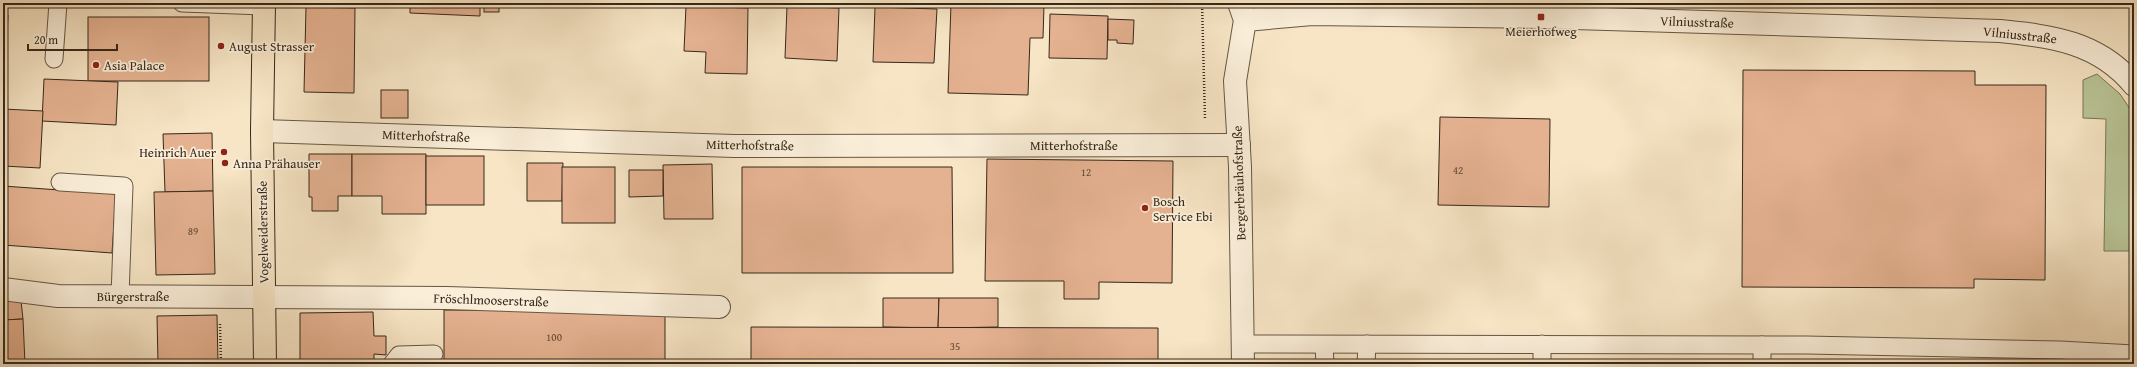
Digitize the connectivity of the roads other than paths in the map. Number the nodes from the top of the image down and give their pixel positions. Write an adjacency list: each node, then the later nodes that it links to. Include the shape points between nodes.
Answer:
1 (58, 3): 6 (lane)
2 (182, 3): 3 (lane)
3 (263, 5): 8 (main road, Vogelweiderstraße)
4 (1445, 10): 5 (street, Vilniusstraße, via 1312,14); 7 (street, Vilniusstraße, via 1555,18 2000,31 2042,35 2066,40 2089,50 2114,65)
5 (1242, 11): 9 (street, Bergerbräuhofstraße, via 1235,81)
6 (54, 59)
7 (2134, 85)
8 (262, 131): 9 (street, Mitterhofstraße, via 734,146); 13 (main road, Vogelweiderstraße)
9 (1239, 145): 20 (street, Bergerbräuhofstraße)
10 (60, 182): 12 (lane, via 124,186)
11 (3, 289): 12 (street, Bürgerstraße, via 58,296)
12 (120, 296): 13 (street, Bürgerstraße)
13 (263, 296): 14 (street, Fröschlmooserstraße, via 447,298); 22 (main road, Vogelweiderstraße)
14 (719, 307)
15 (1366, 344): 16 (lane); 17 (lane); 25 (lane)
16 (1542, 344): 18 (lane); 26 (lane)
17 (1324, 345): 20 (lane); 24 (lane)
18 (1762, 345): 21 (lane, via 2052,350); 27 (lane)
19 (434, 354): 23 (lane, via 399,355)
20 (1243, 354)
21 (2134, 354)
22 (265, 364)
23 (392, 364)
24 (1325, 364)
25 (1366, 364)
26 (1542, 364)
27 (1762, 364)

